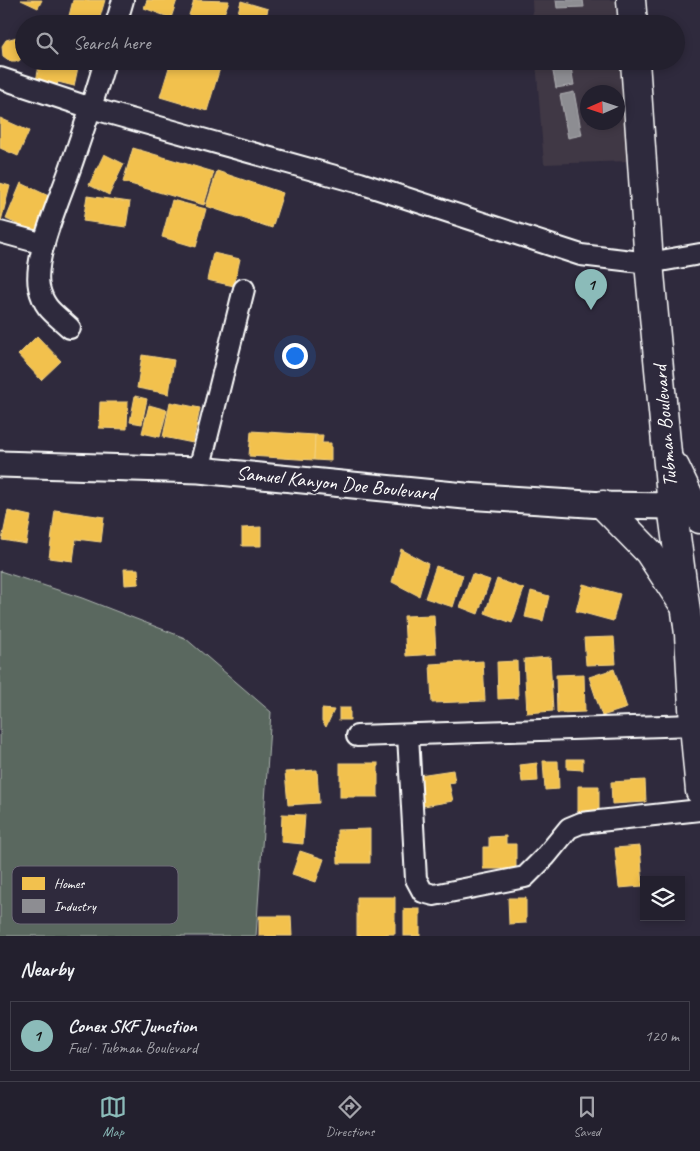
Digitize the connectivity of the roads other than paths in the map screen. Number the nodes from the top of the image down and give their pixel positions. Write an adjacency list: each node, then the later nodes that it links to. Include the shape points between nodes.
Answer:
1 (124, 0): 3 (street)
2 (631, 0): 4 (highway)
3 (119, 15)
4 (632, 15)
5 (102, 70): 8 (street)
6 (636, 70): 12 (highway, Tubman Boulevard)
7 (0, 78): 8 (street)
8 (91, 108): 10 (street); 12 (street, via 360,183 581,255)
9 (0, 232): 10 (street)
10 (44, 244): 14 (street, via 39,285 45,306)
11 (700, 254): 12 (street)
12 (649, 263): 15 (highway, Tubman Boulevard)
13 (244, 289): 17 (street)
14 (70, 328)
15 (667, 451): 19 (highway, Tubman Boulevard); 20 (highway)
16 (0, 464): 17 (street, Samuel Kanyon Doe Boulevard)
17 (200, 470): 18 (street, Samuel Kanyon Doe Boulevard, via 465,496)
18 (603, 505): 19 (street, Samuel Kanyon Doe Boulevard); 21 (highway, via 649,552)
19 (672, 506): 21 (highway, Tubman Boulevard)
20 (700, 520)
21 (686, 608): 22 (highway, Tubman Boulevard)
22 (694, 636): 23 (highway, Tubman Boulevard)
23 (695, 677): 24 (highway, Tubman Boulevard)
24 (694, 726): 25 (street); 27 (highway, Tubman Boulevard)
25 (408, 735): 26 (street); 28 (street, via 416,879 423,892 434,894 525,877 569,828 581,823)
26 (358, 736)
27 (700, 791)
28 (700, 810)

